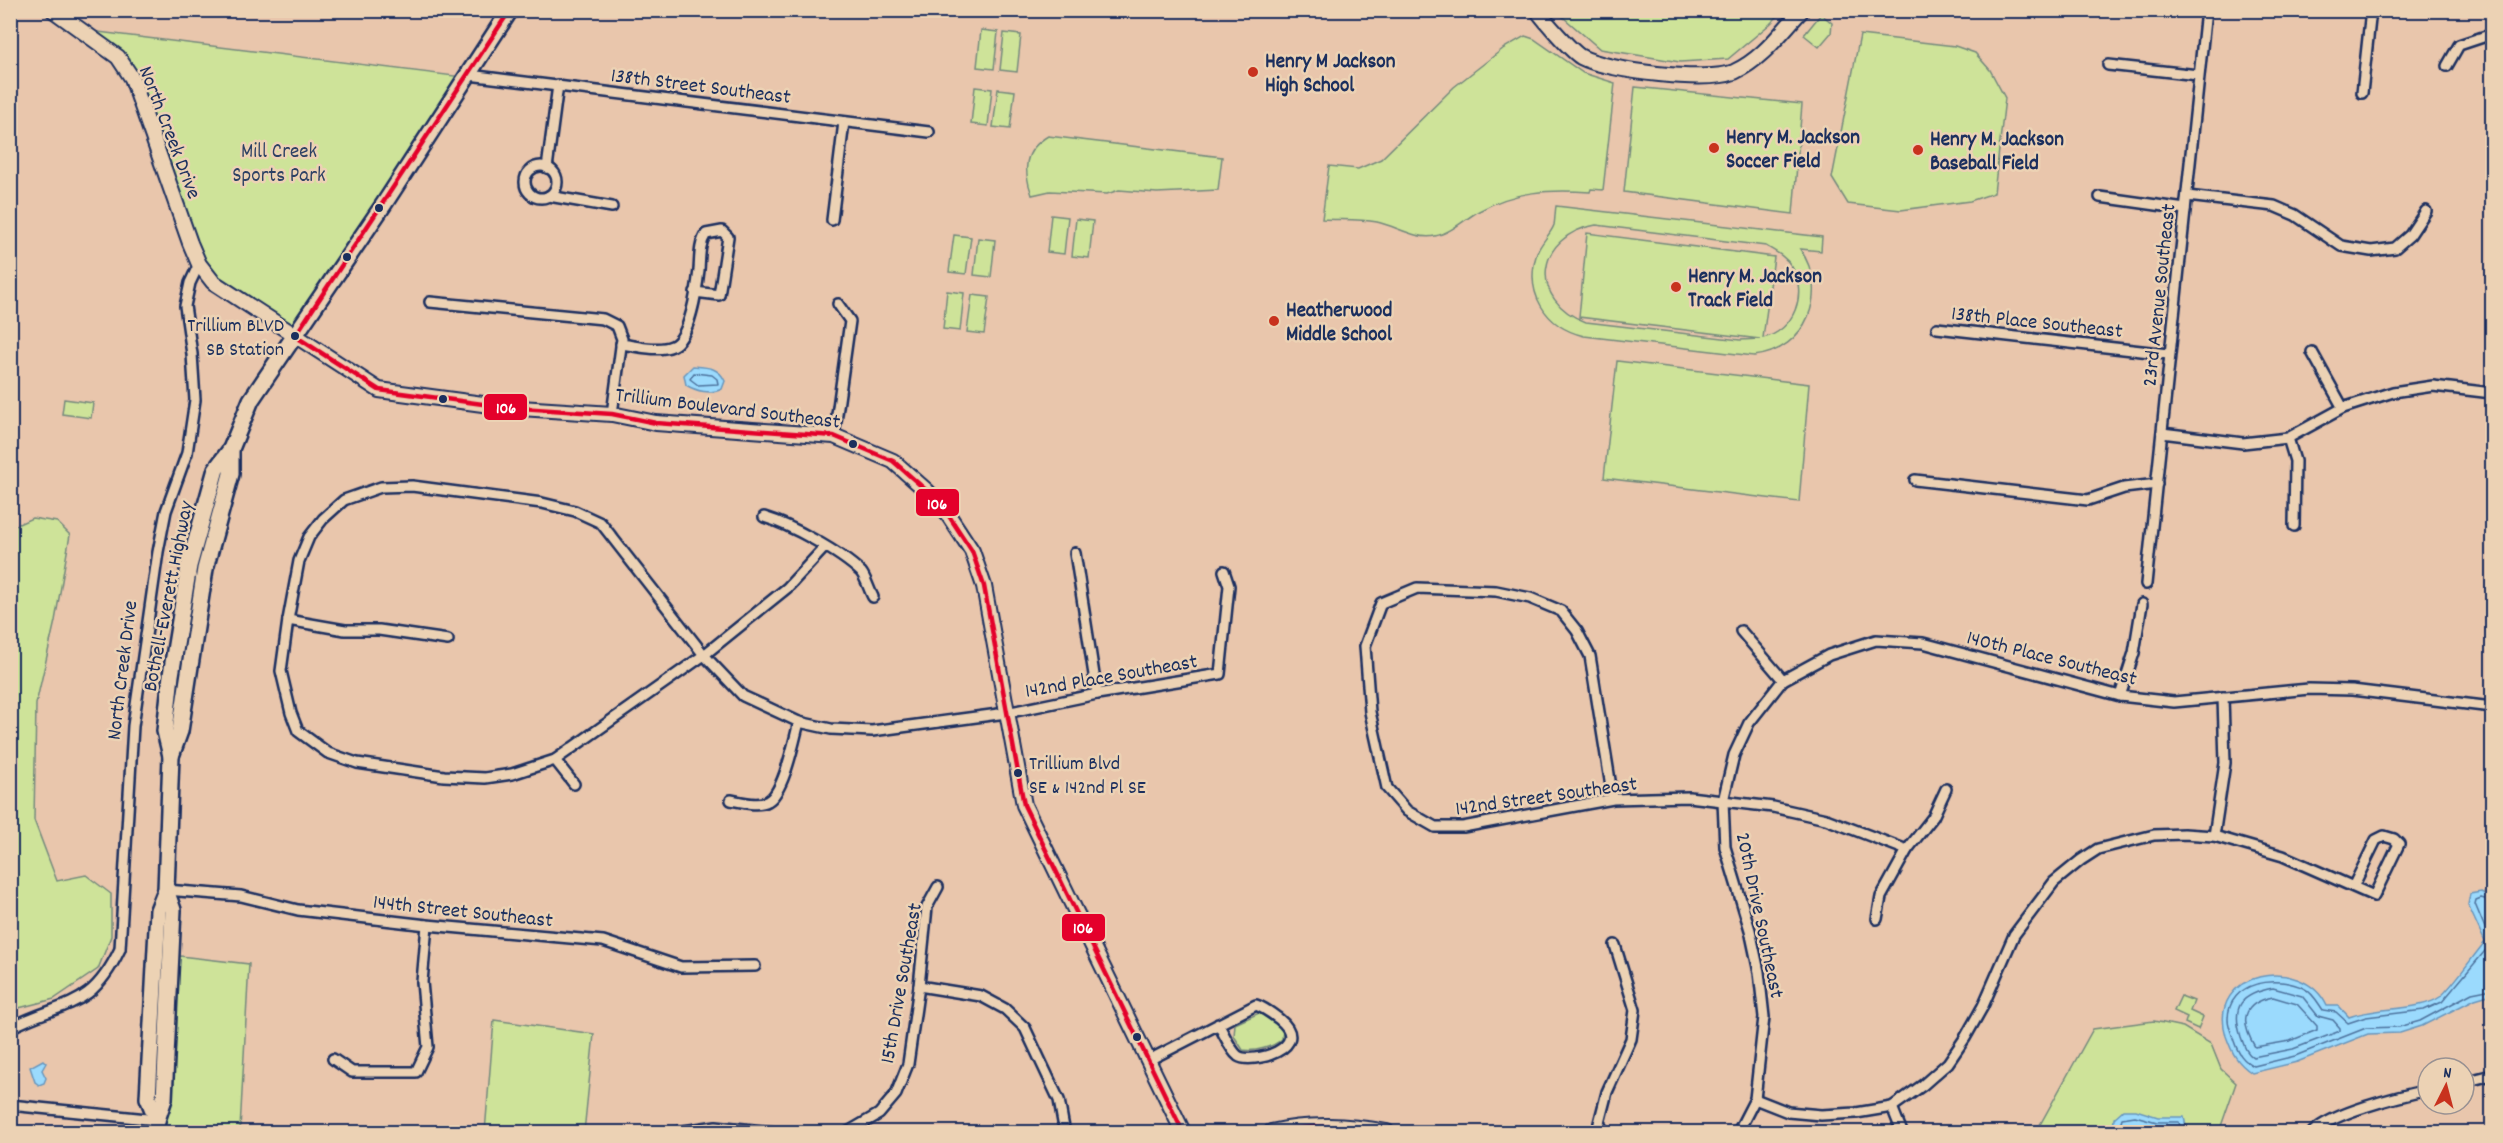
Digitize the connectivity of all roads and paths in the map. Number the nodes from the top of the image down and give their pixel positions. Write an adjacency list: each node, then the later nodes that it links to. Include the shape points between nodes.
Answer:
1 (53, 10): 24 (street, North Creek Drive, via 118,57 132,78)
2 (510, 10): 10 (main road, Bothell-Everett Highway)
3 (1537, 10): 4 (street, via 1581,57 1620,69 1695,77 1734,72 1767,50)
4 (1802, 10)
5 (2206, 10): 11 (street, 23rd Avenue Southeast)
6 (2371, 10): 13 (street)
7 (2493, 34): 9 (street, via 2459,45)
8 (2108, 65): 11 (street)
9 (2447, 66)
10 (469, 75): 12 (street, 138th Street Southeast); 29 (main road, Bothell-Everett Highway)
11 (2198, 75): 18 (street, 23rd Avenue Southeast)
12 (558, 85): 14 (street, 138th Street Southeast); 16 (street)
13 (2362, 93)
14 (844, 122): 15 (street, 138th Street Southeast); 23 (street)
15 (929, 132)
16 (547, 168): 17 (street, via 555,174 557,184); 17 (street, via 532,170 525,183 534,196)
17 (549, 196): 20 (street)
18 (2187, 196): 21 (street, 23rd Avenue Southeast); 22 (street, via 2274,206 2295,215 2341,246 2371,251 2395,248 2410,235)
19 (2100, 197): 21 (street)
20 (612, 207)
21 (2186, 209): 32 (street, 23rd Avenue Southeast)
22 (2426, 211)
23 (832, 220)
24 (200, 264): 29 (street, North Creek Drive, via 220,288); 77 (street, North Creek Drive, via 190,283 185,306 192,354 193,411 187,453 166,512 158,552 133,726 120,949 110,969 85,996)
25 (695, 292): 25 (street, via 702,240 706,234 722,231 728,237 728,247 719,295); 30 (street, via 680,341 662,348)
26 (430, 302): 30 (street, via 603,319 617,326)
27 (838, 303): 37 (street, via 850,321)
28 (1937, 328): 32 (street, 138th Place Southeast)
29 (296, 336): 35 (street, Trillium Boulevard Southeast, via 379,390 505,407); 70 (main road, Bothell-Everett Highway, via 251,400 231,449 231,474 205,569 180,731 171,756)
30 (621, 344): 35 (street)
31 (2312, 352): 34 (street)
32 (2168, 354): 36 (street, 23rd Avenue Southeast)
33 (2493, 393): 34 (street, via 2433,386 2393,392)
34 (2343, 408): 38 (street)
35 (612, 414): 37 (street, Trillium Boulevard Southeast, via 656,423)
36 (2162, 433): 38 (street, via 2243,443); 40 (street, 23rd Avenue Southeast)
37 (834, 436): 58 (street, Trillium Boulevard Southeast, via 893,461 949,516 972,551 984,586)
38 (2288, 438): 42 (street, via 2295,461)
39 (1915, 480): 40 (street, via 2088,500 2124,488)
40 (2157, 484): 46 (street, 23rd Avenue Southeast)
41 (764, 517): 43 (street, via 784,523)
42 (2294, 526)
43 (825, 547): 47 (street, via 862,573); 52 (street, via 787,588)
44 (1075, 553): 54 (street)
45 (1224, 571): 54 (street, 142nd Place Southeast, via 1229,586 1220,674)
46 (2145, 584)
47 (873, 597)
48 (2142, 604): 55 (street)
49 (288, 620): 51 (street); 52 (street, 142nd Place Southeast, via 299,561 309,537 323,519 344,500 362,492 412,486 542,503 575,511 601,523); 60 (street, via 281,671 291,713 298,731 328,753 357,764 485,778)
50 (1741, 631): 53 (street)
51 (448, 640)
52 (704, 655): 59 (street, 142nd Place Southeast, via 743,696); 60 (street)
53 (1783, 680): 55 (street, 140th Place Southeast, via 1829,655 1876,640 1923,643); 65 (street, 20th Drive Southeast, via 1749,723 1734,755)
54 (1097, 694): 58 (street, 142nd Place Southeast)
55 (2120, 696): 56 (street, 140th Place Southeast, via 2174,702)
56 (2223, 697): 57 (street, 140th Place Southeast, via 2309,689 2352,690); 66 (street, via 2225,763)
57 (2493, 707)
58 (1006, 713): 59 (street, 142nd Place Southeast, via 872,731); 79 (street, Trillium Boulevard Southeast, via 1024,805)
59 (799, 723): 64 (street, via 776,793 767,802)
60 (555, 760): 61 (street)
61 (574, 784)
62 (1946, 789): 67 (street, via 1933,817)
63 (1613, 799): 63 (street, 142nd Street Southeast, via 1590,656 1561,611 1530,598 1496,591 1417,588 1381,603 1365,646 1370,712 1387,788 1407,811 1434,827 1462,827); 65 (street, 142nd Street Southeast, via 1689,797)
64 (731, 800)
65 (1724, 801): 67 (street, 142nd Street Southeast, via 1826,819); 83 (street, 20th Drive Southeast, via 1725,847 1750,930 1764,1017)
66 (2214, 836): 68 (street, via 2283,856); 85 (street, via 2154,835 2098,849 2054,882 2014,935 1983,1006 1948,1063)
67 (1907, 850): 71 (street, via 1881,897)
68 (2354, 885): 68 (street, via 2374,896 2399,844 2394,839 2384,836 2376,840)
69 (938, 887): 75 (street, 15th Drive Southeast, via 927,907)
70 (166, 890): 72 (street, 144th Street Southeast, via 241,896 298,910); 86 (main road, Bothell-Everett Highway, via 173,910 164,1099)
71 (1877, 919)
72 (427, 925): 74 (street, 144th Street Southeast, via 603,941 681,967); 78 (street, via 422,982 428,1047 416,1072 352,1072)
73 (1616, 945): 94 (street, via 1635,1010 1631,1039 1607,1092 1599,1123)
74 (755, 966)
75 (919, 986): 87 (street, via 981,996 1005,1009 1026,1028 1059,1100); 90 (street, 15th Drive Southeast, via 908,1064 896,1094 879,1114)
76 (1218, 1024): 76 (street, via 1256,1005 1287,1025 1288,1044 1282,1050 1243,1058 1237,1055); 79 (street)
77 (10, 1028)
78 (333, 1059)
79 (1149, 1060): 91 (street, Trillium Boulevard Southeast)
80 (2493, 1075): 81 (street)
81 (2476, 1079)
82 (2416, 1093): 97 (street, via 2360,1109)
83 (1755, 1099): 85 (street, via 1788,1112 1821,1115); 95 (street, 20th Drive Southeast)
84 (10, 1105): 86 (street)
85 (1892, 1107): 96 (street)
86 (156, 1126)
87 (1062, 1130)
88 (677, 1132): 89 (street, via 716,1126)
89 (774, 1132)
90 (848, 1132)
91 (1183, 1132)
92 (1271, 1132): 93 (street, via 1350,1126)
93 (1387, 1132)
94 (1604, 1132)
95 (1738, 1132)
96 (1902, 1132)
97 (2313, 1132)

